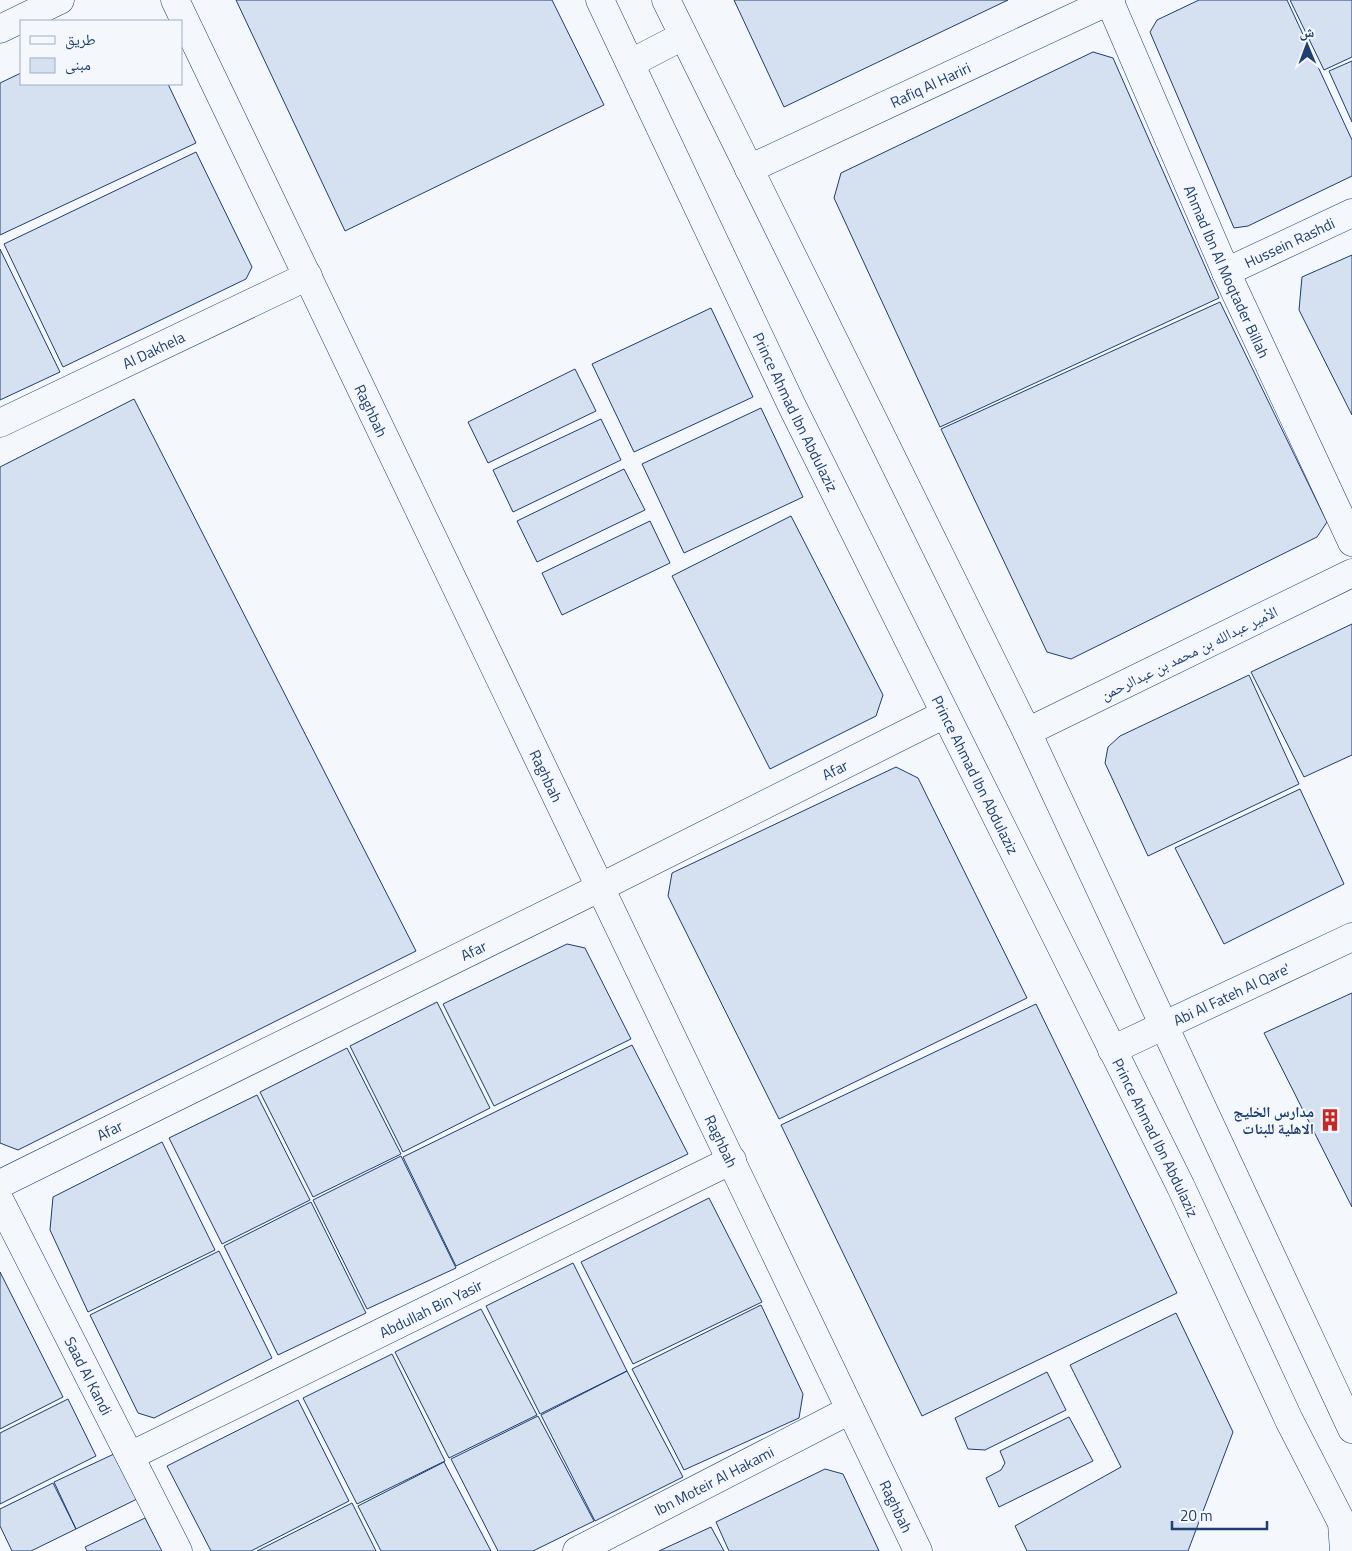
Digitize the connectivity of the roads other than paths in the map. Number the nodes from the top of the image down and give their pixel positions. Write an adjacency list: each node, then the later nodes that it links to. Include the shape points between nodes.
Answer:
1 (60, 0): 6 (street)
2 (175, 0): 12 (street, Raghbah)
3 (600, 0): 8 (street, Prince Ahmad Ibn Abdulaziz)
4 (666, 0): 7 (street)
5 (1110, 0): 9 (street, Rafiq Al Hariri); 11 (street, Ahmad Ibn Al Moqtader Billah)
6 (0, 28)
7 (682, 36): 8 (street); 9 (street)
8 (631, 63): 16 (street, Prince Ahmad Ibn Abdulaziz, via 792,406)
9 (749, 169): 17 (street)
10 (1352, 213): 11 (street, Hussein Rashdi)
11 (1226, 272): 14 (street, Ahmad Ibn Al Moqtader Billah)
12 (308, 276): 13 (street, Al Dakhela); 18 (street, Raghbah)
13 (0, 423)
14 (1352, 542)
15 (1352, 574): 17 (street, الأمير عبدالله بن محمد بن عبدالرحمن)
16 (946, 714): 18 (street, Afar); 21 (street, Prince Ahmad Ibn Abdulaziz)
17 (1027, 732): 20 (street)
18 (601, 887): 22 (street, Raghbah); 23 (street, Afar)
19 (1352, 937): 20 (street, Abi Al Fateh Al Qare')
20 (1164, 1026): 21 (street, Abi Al Fateh Al Qare'); 26 (street)
21 (1112, 1050): 31 (street, Prince Ahmad Ibn Abdulaziz, via 1181,1187 1289,1420 1342,1523)
22 (732, 1160): 25 (street, Raghbah); 27 (street, Abdullah Bin Yasir)
23 (0, 1184)
24 (4, 1218): 27 (street, Saad Al Kandi)
25 (850, 1410): 29 (street, Ibn Moteir Al Hakami); 30 (street, Raghbah)
26 (1352, 1429)
27 (130, 1456): 28 (street, Saad Al Kandi)
28 (178, 1551)
29 (577, 1551)
30 (918, 1551)
31 (1344, 1551)

